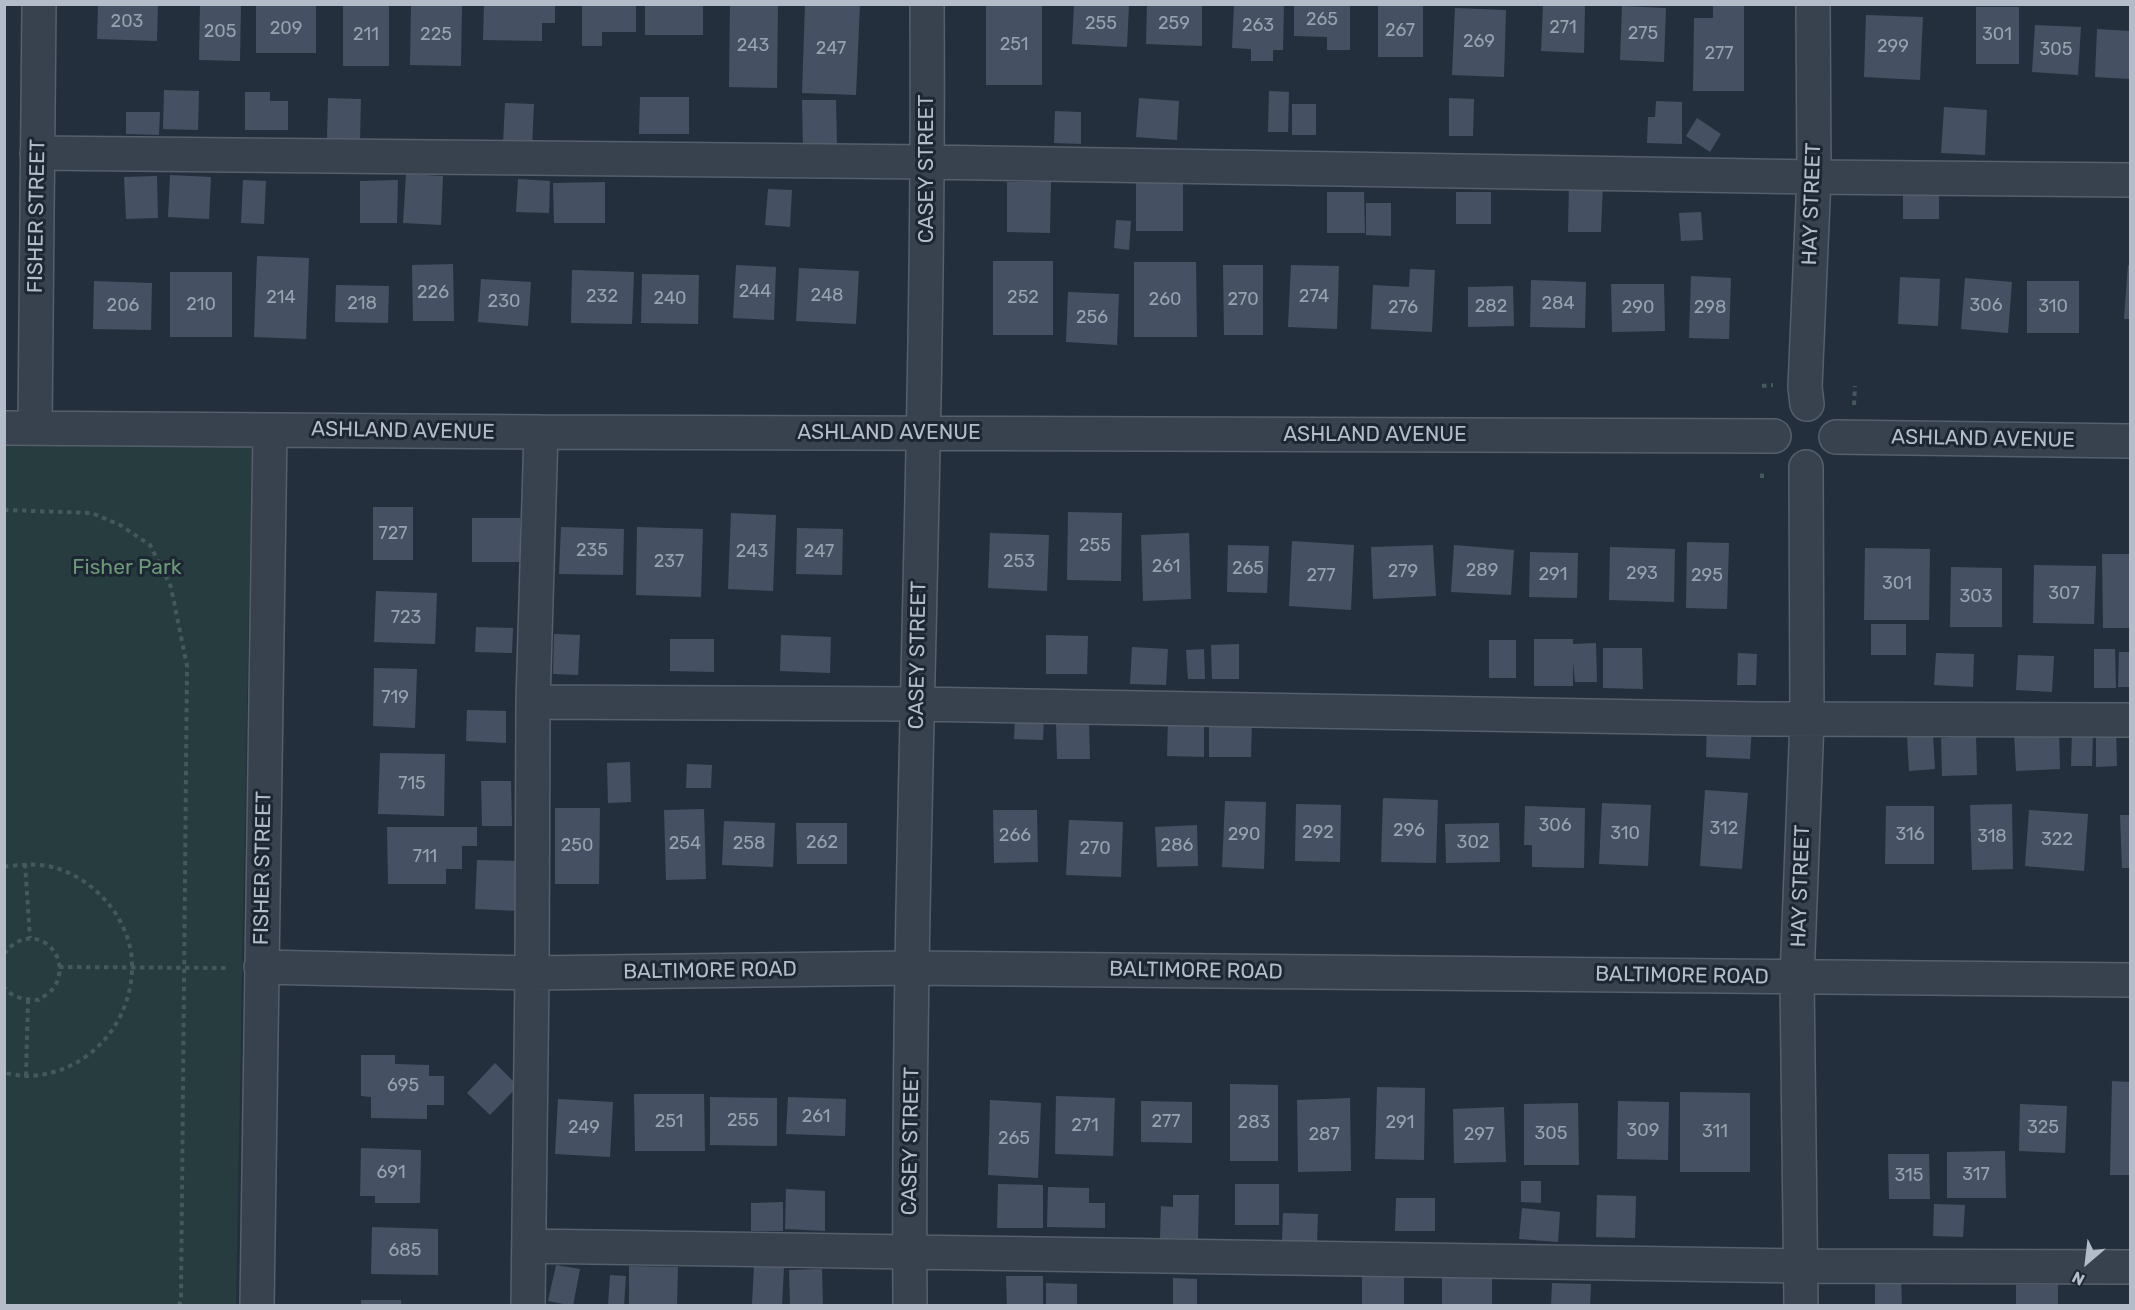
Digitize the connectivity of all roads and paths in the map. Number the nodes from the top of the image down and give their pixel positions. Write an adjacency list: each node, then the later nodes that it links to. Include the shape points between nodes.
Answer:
1 (39, 4): 4 (street, FISHER STREET)
2 (927, 4): 5 (street, CASEY STREET)
3 (1813, 4): 6 (street, HAY STREET)
4 (38, 153): 5 (street); 11 (street, FISHER STREET)
5 (928, 162): 6 (street); 14 (street, CASEY STREET)
6 (1814, 177): 7 (street); 9 (street, HAY STREET)
7 (2130, 180)
8 (1855, 386): 10 (path)
9 (1807, 404): 15 (street, via 1790,409 1778,420); 16 (street, via 1827,415)
10 (1854, 406)
11 (20, 428): 12 (street, ASHLAND AVENUE)
12 (270, 430): 13 (street, ASHLAND AVENUE); 31 (street, FISHER STREET)
13 (541, 432): 14 (street, ASHLAND AVENUE); 20 (street)
14 (923, 433): 15 (street, ASHLAND AVENUE); 21 (street, CASEY STREET)
15 (1774, 436): 18 (street, via 1778,452 1790,463)
16 (1836, 436): 17 (street, ASHLAND AVENUE); 18 (street, via 1827,458)
17 (2130, 441)
18 (1806, 467): 22 (street, HAY STREET)
19 (4, 510): 30 (path, via 92,513 120,525 150,545 171,587 187,666)
20 (533, 702): 21 (street); 33 (street)
21 (917, 704): 22 (street); 32 (street, CASEY STREET)
22 (1807, 720): 23 (street); 34 (street, HAY STREET)
23 (2130, 720)
24 (25, 863): 25 (path); 26 (path); 29 (path, via 58,868 88,883 111,907 127,936)
25 (4, 867)
26 (30, 938): 27 (path, via 18,940); 28 (path, via 52,948)
27 (4, 954)
28 (59, 968): 29 (path); 37 (path, via 56,986 39,1000)
29 (133, 968): 30 (path); 39 (path, via 128,1001 113,1031 89,1056 60,1071)
30 (186, 968): 31 (path); 44 (path)
31 (261, 968): 33 (street, BALTIMORE ROAD); 45 (street, FISHER STREET)
32 (912, 968): 33 (street, BALTIMORE ROAD); 34 (street, BALTIMORE ROAD); 41 (street, CASEY STREET)
33 (532, 973): 40 (street)
34 (1797, 978): 35 (street, BALTIMORE ROAD); 42 (street, HAY STREET)
35 (2130, 980)
36 (4, 987): 37 (path, via 18,998)
37 (28, 999): 39 (path)
38 (4, 1073): 39 (path)
39 (26, 1076)
40 (529, 1246): 41 (street); 46 (street)
41 (909, 1253): 42 (street); 47 (street, CASEY STREET)
42 (1802, 1266): 43 (street); 48 (street, HAY STREET)
43 (2130, 1267)
44 (179, 1305)
45 (257, 1305)
46 (528, 1305)
47 (910, 1305)
48 (1801, 1305)

